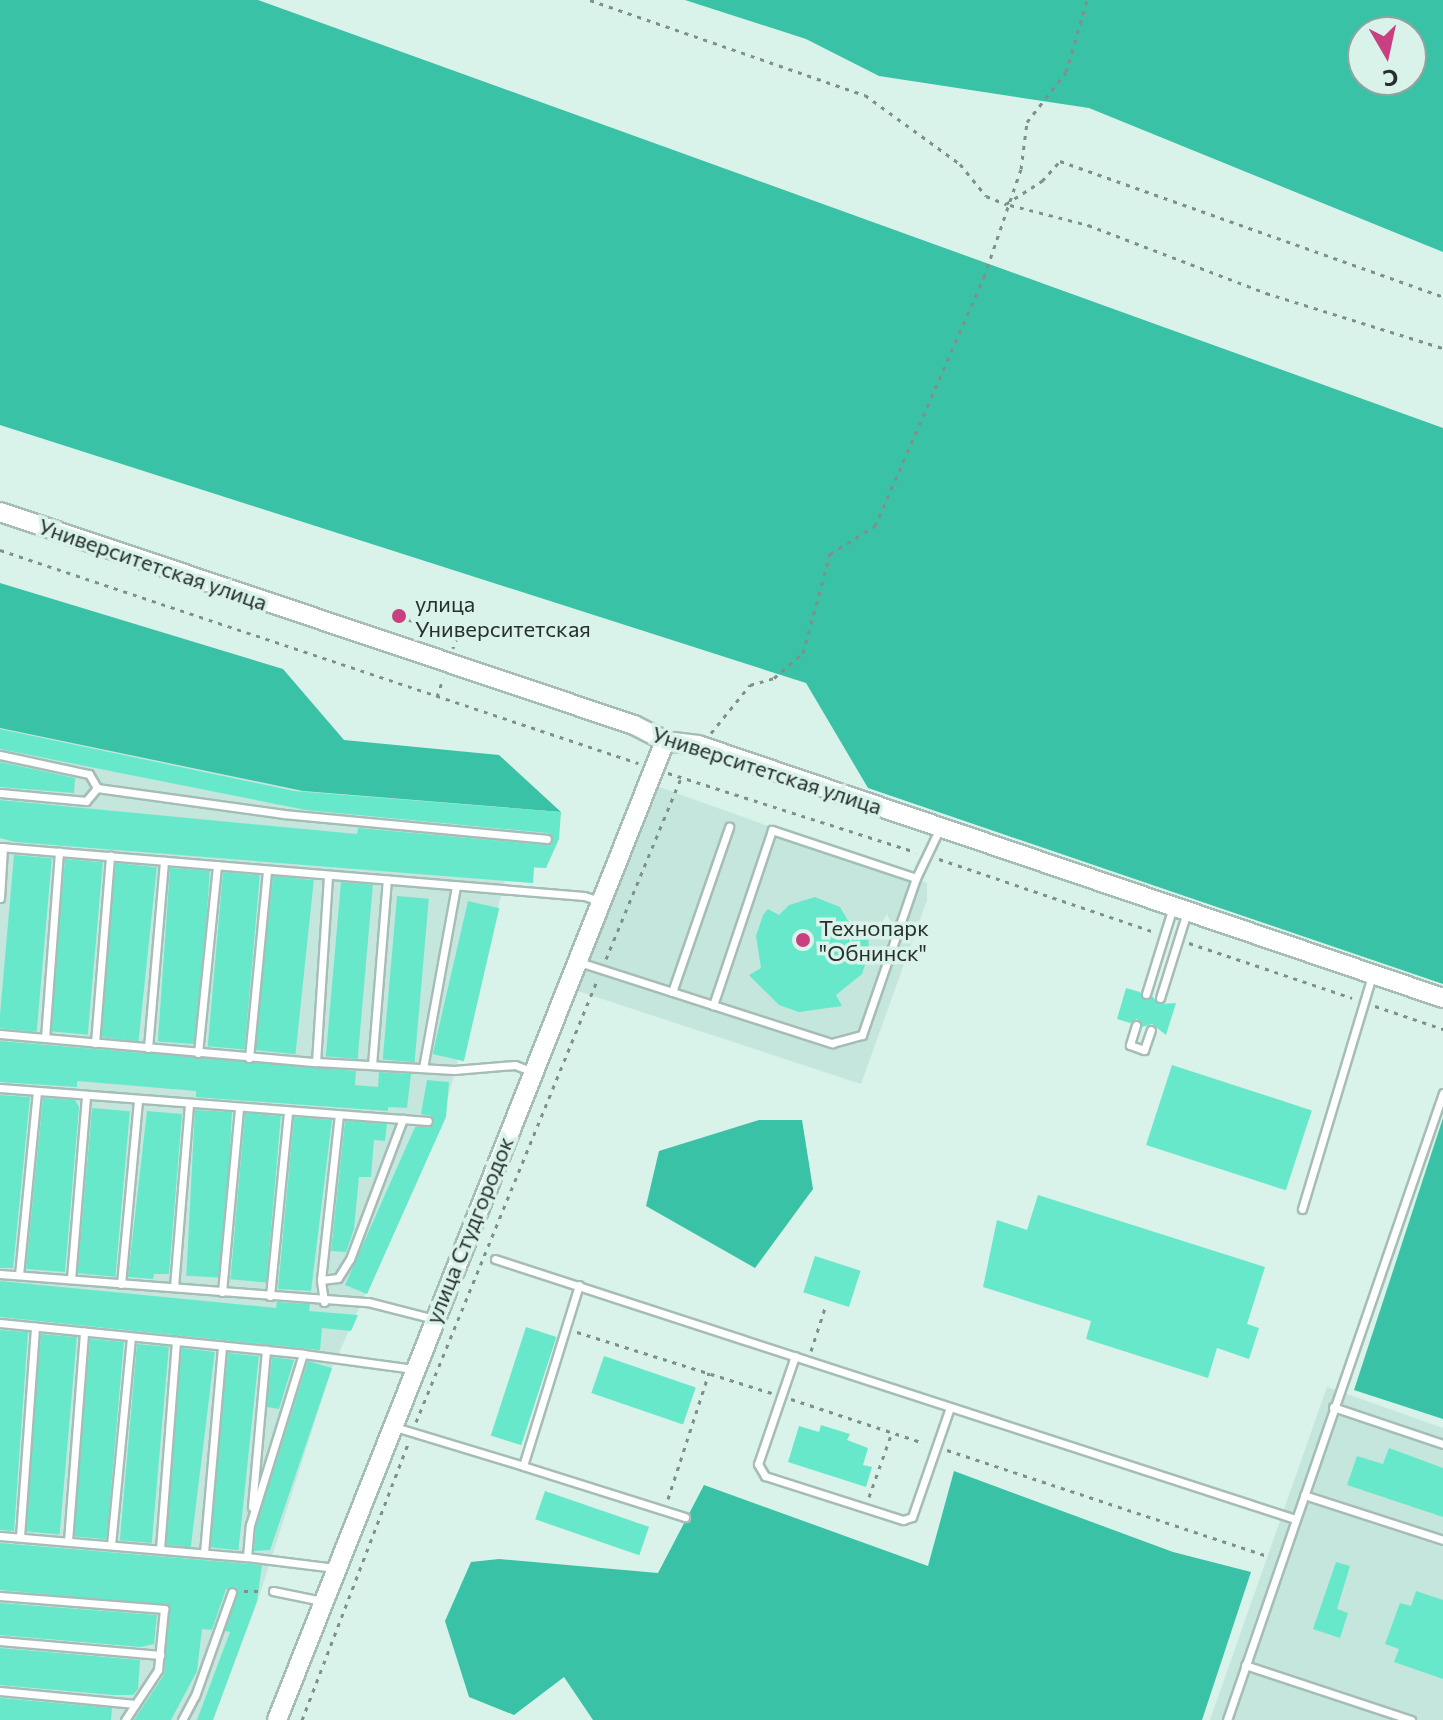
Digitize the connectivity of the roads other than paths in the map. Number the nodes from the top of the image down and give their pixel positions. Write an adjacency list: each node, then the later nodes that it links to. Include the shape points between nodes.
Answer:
1 (0, 512): 2 (street, Университетская улица, via 634,725)
2 (665, 741): 6 (street, Университетская улица, via 698,745); 20 (street, улица Студгородок)
3 (0, 755): 4 (lane, via 89,774)
4 (97, 788): 5 (lane, via 86,801); 8 (lane, via 284,814)
5 (0, 793)
6 (940, 826): 16 (lane); 21 (street, Университетская улица)
7 (729, 827): 24 (lane)
8 (547, 839)
9 (2, 847): 10 (lane); 19 (lane)
10 (59, 852): 11 (lane); 32 (lane)
11 (110, 856): 12 (lane); 33 (lane)
12 (164, 861): 13 (lane); 34 (lane)
13 (217, 865): 14 (lane); 35 (lane)
14 (267, 870): 15 (lane); 36 (lane)
15 (328, 875): 17 (lane); 37 (lane)
16 (916, 878): 28 (lane, via 862,1035 832,1043); 28 (lane, via 772,830)
17 (387, 880): 18 (lane); 38 (lane)
18 (456, 886): 20 (lane, via 584,896); 39 (lane)
19 (0, 898)
20 (601, 902): 22 (street, улица Студгородок)
21 (1181, 907): 23 (street, Университетская улица); 25 (lane); 26 (lane)
22 (577, 962): 24 (lane); 40 (street, улица Студгородок)
23 (1372, 973): 27 (street, Университетская улица); 52 (lane)
24 (672, 992): 28 (lane)
25 (1146, 994)
26 (1160, 998)
27 (1443, 998)
28 (713, 1005)
29 (1136, 1025): 30 (lane, via 1130,1045 1144,1050)
30 (1151, 1030)
31 (0, 1034): 32 (lane)
32 (45, 1038): 33 (lane)
33 (95, 1043): 34 (lane)
34 (148, 1048): 35 (lane)
35 (198, 1053): 36 (lane)
36 (249, 1058): 37 (lane)
37 (316, 1062): 38 (lane)
38 (372, 1065): 39 (lane)
39 (423, 1068): 40 (lane, via 515,1065)
40 (533, 1072): 64 (street, улица Студгородок)
41 (0, 1088): 42 (lane)
42 (37, 1092): 44 (lane); 55 (lane)
43 (1443, 1093): 76 (lane)
44 (86, 1096): 45 (lane); 56 (lane)
45 (138, 1100): 46 (lane); 58 (lane)
46 (189, 1104): 47 (lane); 60 (lane)
47 (239, 1109): 48 (lane); 61 (lane)
48 (288, 1112): 49 (lane); 62 (lane)
49 (339, 1115): 50 (lane); 57 (lane)
50 (403, 1119): 51 (lane); 57 (lane, via 350,1259 338,1278)
51 (428, 1121)
52 (1302, 1209)
53 (495, 1259): 59 (lane)
54 (0, 1274): 55 (lane)
55 (19, 1275): 56 (lane)
56 (71, 1279): 58 (lane)
57 (321, 1280): 63 (lane)
58 (121, 1284): 60 (lane)
59 (579, 1285): 73 (lane); 79 (lane)
60 (174, 1287): 61 (lane)
61 (222, 1292): 62 (lane)
62 (270, 1296): 63 (lane)
63 (324, 1302): 64 (lane, via 368,1302)
64 (434, 1319): 74 (street, улица Студгородок)
65 (0, 1323): 66 (lane)
66 (35, 1327): 67 (lane); 85 (lane)
67 (84, 1332): 68 (lane); 87 (lane)
68 (131, 1337): 69 (lane); 88 (lane)
69 (176, 1341): 70 (lane); 89 (lane)
70 (222, 1346): 71 (lane); 90 (lane)
71 (266, 1350): 72 (lane); 83 (lane)
72 (303, 1354): 74 (lane); 83 (lane)
73 (795, 1356): 75 (lane); 75 (lane, via 758,1464 765,1476 903,1520 912,1517)
74 (414, 1369): 77 (street, улица Студгородок)
75 (950, 1407): 82 (lane)
76 (1333, 1407): 78 (lane); 80 (lane)
77 (392, 1426): 79 (lane); 92 (street, улица Студгородок)
78 (1443, 1444)
79 (523, 1466): 81 (lane)
80 (1304, 1495): 82 (lane); 86 (lane)
81 (685, 1517)
82 (1295, 1519): 99 (lane)
83 (250, 1525): 91 (lane)
84 (0, 1536): 85 (lane)
85 (20, 1537): 87 (lane)
86 (1443, 1540)
87 (68, 1541): 88 (lane)
88 (111, 1545): 89 (lane)
89 (160, 1549): 90 (lane)
90 (204, 1553): 91 (lane)
91 (247, 1557): 92 (lane)
92 (335, 1568): 96 (street, улица Студгородок)
93 (273, 1591): 96 (lane)
94 (232, 1592): 103 (lane)
95 (0, 1596): 98 (lane, via 164,1609)
96 (322, 1601): 104 (street, улица Студгородок)
97 (0, 1641): 98 (lane)
98 (160, 1655): 101 (lane, via 158,1670)
99 (1245, 1665): 105 (lane); 106 (lane)
100 (0, 1691): 101 (lane)
101 (135, 1704): 102 (lane)
102 (125, 1720)
103 (182, 1720)
104 (277, 1720)
105 (1227, 1720)
106 (1411, 1720)

